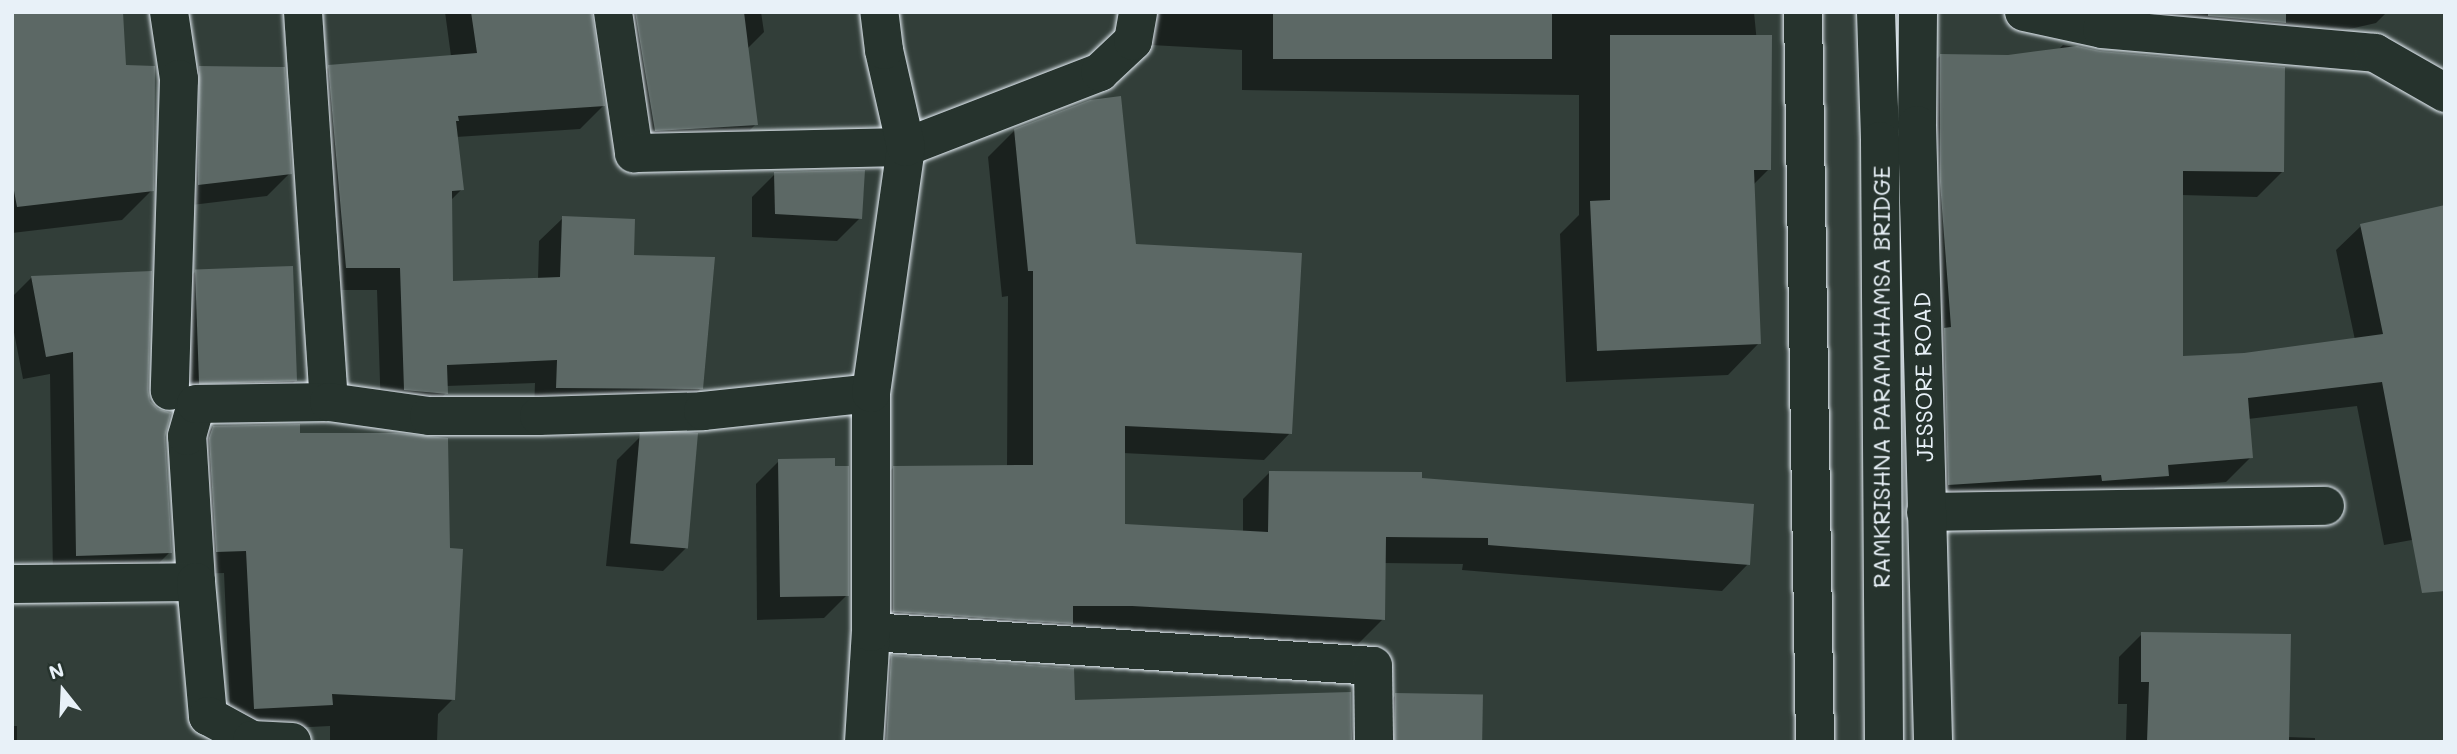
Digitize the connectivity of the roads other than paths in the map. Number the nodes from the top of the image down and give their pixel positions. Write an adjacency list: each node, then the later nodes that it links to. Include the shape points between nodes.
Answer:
1 (169, 12): 12 (street, via 179,79)
2 (303, 12): 14 (street)
3 (613, 12): 11 (street, via 634,153)
4 (879, 12): 11 (street)
5 (1138, 12): 11 (street, via 1133,41 1100,72)
6 (1802, 12): 23 (street)
7 (1876, 12): 24 (street, RAMKRISHNA PARAMAHAMSA BRIDGE)
8 (1918, 12): 16 (street, JESSORE ROAD)
9 (2024, 12): 10 (street, via 2102,29 2375,53)
10 (2445, 93)
11 (906, 147): 13 (street)
12 (170, 391)
13 (871, 393): 14 (street, via 704,411 539,416 429,415); 19 (street)
14 (329, 402): 17 (street, via 196,404 187,436)
15 (2325, 506): 16 (street)
16 (1926, 512): 25 (street, JESSORE ROAD)
17 (196, 582): 18 (street); 20 (street, via 208,716 252,740)
18 (12, 584)
19 (871, 632): 21 (street); 22 (street, via 1373,666)
20 (292, 742)
21 (864, 742)
22 (1374, 742)
23 (1815, 742)
24 (1884, 742)
25 (1933, 742)

